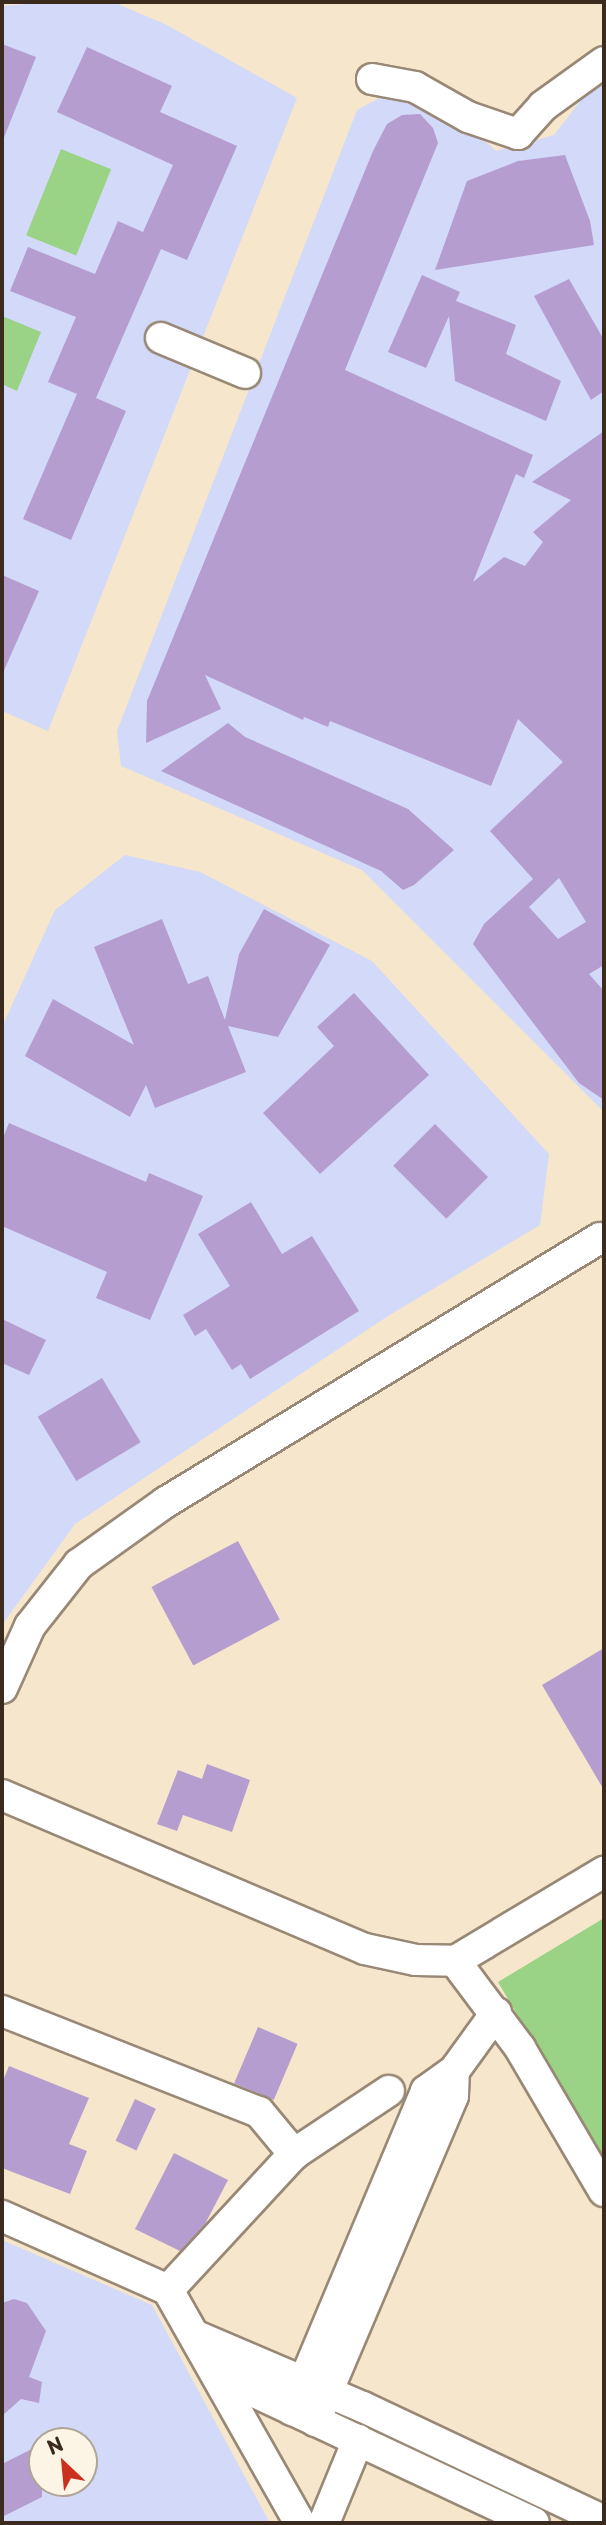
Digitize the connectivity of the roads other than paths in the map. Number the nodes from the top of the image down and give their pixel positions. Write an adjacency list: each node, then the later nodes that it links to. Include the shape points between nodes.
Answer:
1 (604, 62): 2 (street, via 543,106 518,134 468,117 415,88)
2 (372, 79)
3 (161, 338): 4 (street)
4 (245, 373)
5 (600, 1237): 6 (street, via 199,1481 79,1564 30,1626)
6 (2, 1688)
7 (2, 1795): 9 (street, via 365,1949 416,1960)
8 (604, 1872): 9 (street)
9 (455, 1961): 11 (street)
10 (2, 2011): 13 (street, via 259,2112)
11 (496, 2013): 14 (street); 19 (street, via 454,2071 426,2091)
12 (389, 2091): 13 (street)
13 (294, 2154): 16 (street)
14 (604, 2191)
15 (2, 2216): 16 (street)
16 (168, 2290): 17 (street)
17 (194, 2336): 18 (street); 19 (street)
18 (216, 2374): 20 (street); 23 (street)
19 (316, 2387): 20 (street); 22 (street)
20 (304, 2415): 21 (street)
21 (358, 2440): 24 (street); 25 (street)
22 (604, 2521)
23 (300, 2523)
24 (324, 2523)
25 (534, 2523)

